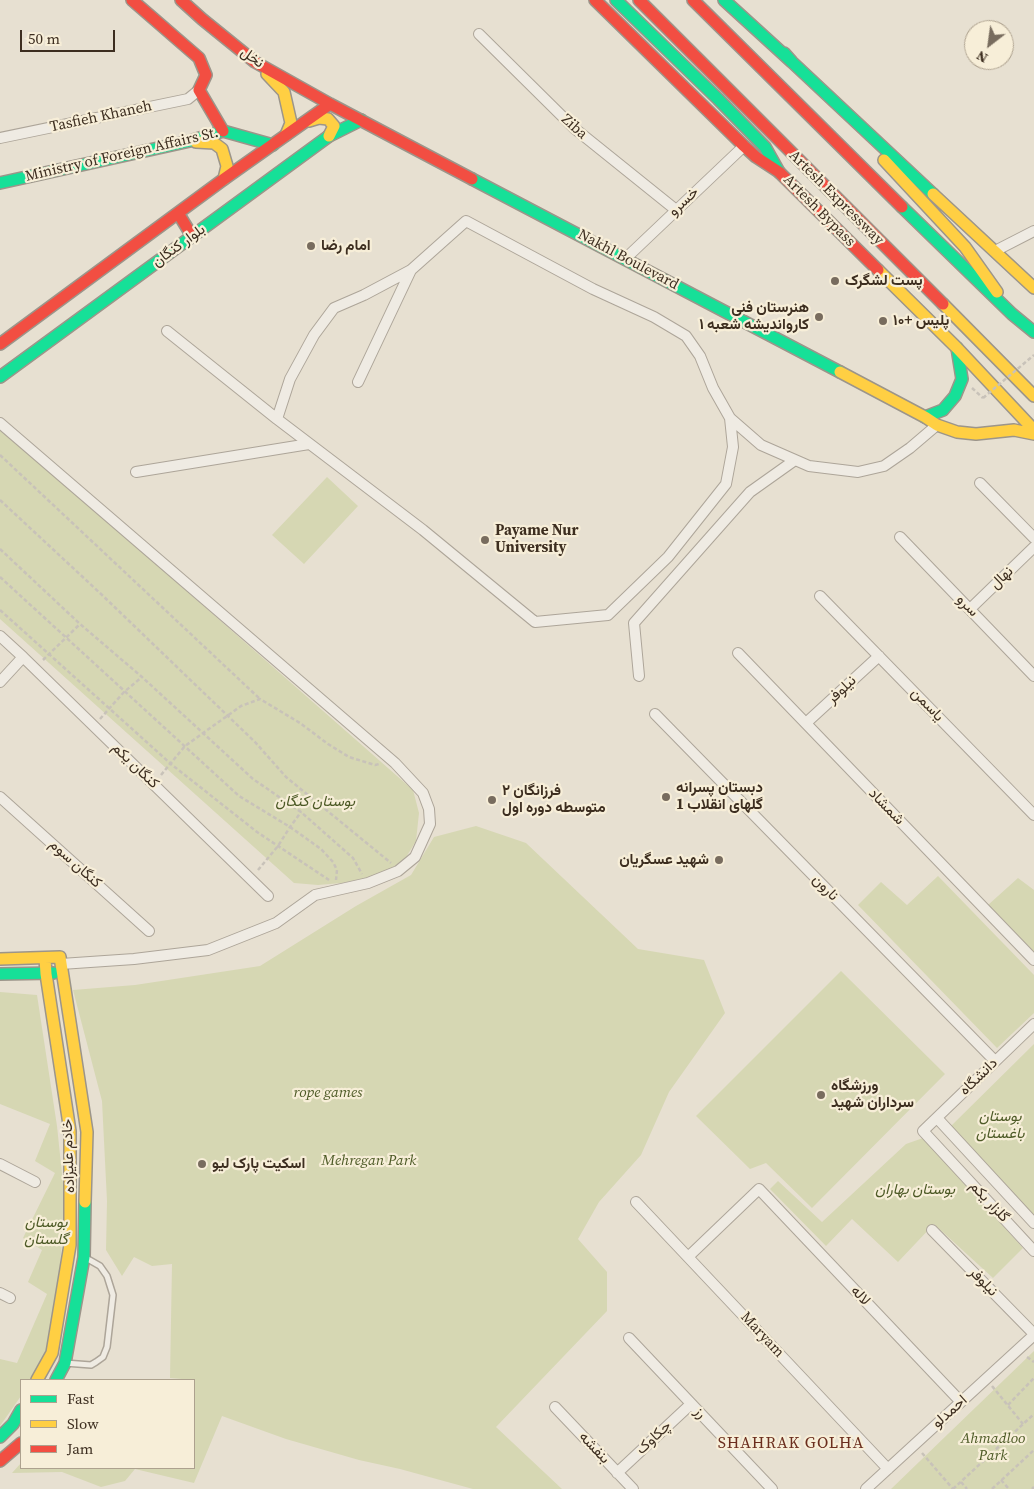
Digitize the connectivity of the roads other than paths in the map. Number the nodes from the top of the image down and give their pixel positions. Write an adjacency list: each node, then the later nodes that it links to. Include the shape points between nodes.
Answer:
1 (132, 0): 12 (main road, via 199,58 206,75)
2 (181, 0): 10 (main road, نخل)
3 (595, 0): 22 (main road, Artesh Bypass)
4 (616, 0): 23 (main road, via 765,148)
5 (639, 0): 42 (main road, Artesh Expressway)
6 (693, 0): 34 (main road)
7 (724, 0): 11 (main road)
8 (737, 0): 11 (main road)
9 (479, 34): 26 (street, Ziba, via 574,128)
10 (255, 62): 13 (main road, نخل); 17 (main road, via 284,92 291,123)
11 (792, 62): 30 (main road); 34 (main road, via 965,247)
12 (199, 90): 16 (main road); 19 (street, Tasfieh Khaneh, via 188,99)
13 (330, 104): 14 (main road, Nakhl Boulevard); 15 (main road, بلوار کنگان)
14 (361, 120): 18 (main road, بلوار کنگان); 31 (main road, Nakhl Boulevard)
15 (303, 123): 17 (main road, بلوار کنگان); 18 (main road, via 328,119 334,126)
16 (223, 131): 20 (main road, Ministry of Foreign Affairs St.); 21 (main road, Ministry of Foreign Affairs St.)
17 (286, 135): 21 (main road, بلوار کنگان)
18 (329, 136): 29 (main road, بلوار کنگان)
19 (0, 138)
20 (190, 141): 24 (main road, via 214,143 222,149 226,166); 25 (main road, Ministry of Foreign Affairs St.)
21 (273, 145): 24 (main road, بلوار کنگان)
22 (744, 146): 23 (main road, Artesh Bypass); 26 (street, خسرو)
23 (780, 172): 39 (main road, Artesh Bypass)
24 (224, 179): 27 (main road, بلوار کنگان)
25 (0, 183)
26 (676, 210): 31 (street, خسرو)
27 (178, 213): 29 (main road); 38 (main road, بلوار کنگان)
28 (1034, 231): 30 (street)
29 (192, 236): 40 (main road, بلوار کنگان)
30 (995, 251): 33 (main road)
31 (625, 259): 43 (main road, Nakhl Boulevard)
32 (411, 270): 41 (street); 44 (street, via 466,220 593,289 654,316 686,336 700,356); 45 (street, via 334,308 314,335 290,379)
33 (1034, 288)
34 (1012, 314): 36 (main road); 37 (main road)
35 (167, 331): 45 (street)
36 (1034, 332)
37 (1034, 336)
38 (0, 344)
39 (957, 348): 43 (main road, via 962,379 955,396 943,410); 48 (main road, Artesh Bypass)
40 (0, 377)
41 (358, 382)
42 (1034, 396)
43 (925, 417): 47 (main road, Nakhl Boulevard)
44 (730, 418): 49 (street, via 733,447 726,484 668,558 608,615 535,622 423,530); 50 (street, via 761,446)
45 (277, 420): 49 (street)
46 (0, 423): 74 (street, via 395,763 423,793 429,809 430,824 415,857 400,870 368,883 315,895 276,923 208,950)
47 (937, 425): 48 (main road, Nakhl Boulevard, via 976,434 1014,430); 50 (street, via 884,466 858,472 809,466)
48 (1034, 432)
49 (310, 444): 51 (street)
50 (795, 460): 62 (street, via 750,492 634,623)
51 (136, 472)
52 (980, 482): 54 (street)
53 (900, 537): 57 (street, سرو)
54 (1034, 538)
55 (1034, 547): 57 (street, نهال)
56 (820, 596): 60 (street, یاسمن)
57 (970, 610): 63 (street, سرو)
58 (0, 636): 61 (street, کنگان یکم)
59 (738, 653): 66 (street, شمشاد)
60 (879, 656): 66 (street, نیلوفر); 68 (street, یاسمن)
61 (24, 657): 64 (street); 69 (street, کنگان یکم)
62 (638, 676)
63 (1034, 676)
64 (0, 682)
65 (655, 714): 78 (street, نارون)
66 (806, 723): 73 (street, شمشاد)
67 (0, 797): 70 (street, کنگان سوم)
68 (1034, 815)
69 (268, 896)
70 (149, 931)
71 (0, 958): 72 (main road)
72 (45, 958): 74 (main road); 76 (main road, خادم علیزاده)
73 (1034, 960)
74 (61, 965): 76 (main road); 87 (main road, خادم علیزاده, via 87,1132)
75 (0, 974): 76 (main road)
76 (46, 974): 94 (main road, خادم علیزاده, via 70,1132 70,1245 52,1353)
77 (1034, 1024): 78 (street, دانشگاه)
78 (995, 1061): 79 (street, دانشگاه)
79 (937, 1118): 80 (street, دانشگاه); 84 (street)
80 (923, 1131): 86 (street, گلزار یکم)
81 (0, 1164): 82 (street)
82 (35, 1182)
83 (636, 1202): 88 (street, Maryam)
84 (1034, 1223)
85 (932, 1230): 91 (street, نیلوفر)
86 (1034, 1251)
87 (84, 1257): 93 (main road, خادم علیزاده); 93 (lane, via 100,1266 113,1295 107,1347 103,1357 91,1364)
88 (688, 1257): 96 (street, لاله, via 759,1189); 103 (street, Maryam)
89 (0, 1293): 90 (street)
90 (10, 1298)
91 (1034, 1335): 96 (street, احمدلو)
92 (629, 1338): 97 (street, رز)
93 (65, 1363): 95 (main road, خادم علیزاده)
94 (38, 1379)
95 (57, 1379)
96 (961, 1402): 103 (street, احمدلو)
97 (691, 1404): 104 (street, چکاوک); 106 (street, رز)
98 (555, 1407): 104 (street, بنفشه)
99 (20, 1412): 100 (main road, via 14,1424)
100 (0, 1437)
101 (20, 1444): 102 (main road)
102 (0, 1461)
103 (888, 1469): 107 (street, احمدلو)
104 (617, 1473): 105 (street, بنفشه)
105 (632, 1489)
106 (772, 1489)
107 (866, 1489)

